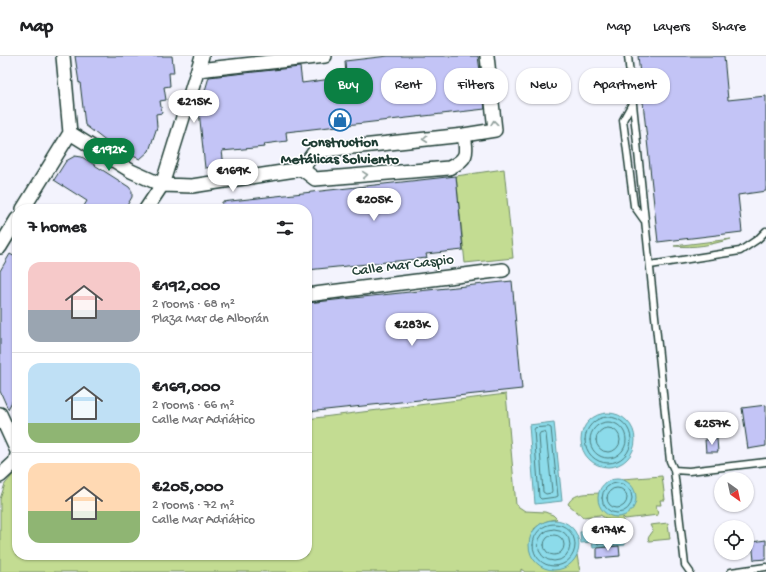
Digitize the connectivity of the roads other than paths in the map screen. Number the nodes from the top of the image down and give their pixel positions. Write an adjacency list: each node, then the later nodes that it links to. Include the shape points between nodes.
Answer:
1 (63, 56): 10 (street)
2 (202, 56): 7 (street)
3 (325, 56): 7 (street)
4 (487, 56): 11 (street, one-way to 4, via 495,130)
5 (628, 56): 6 (lane)
6 (629, 68)
7 (198, 70): 13 (street)
8 (632, 104): 16 (lane, via 623,120 630,186 634,206)
9 (633, 104): 16 (lane)
10 (70, 133): 13 (street, via 131,171); 14 (street)
11 (464, 135): 12 (street, one-way to 12, via 315,151); 12 (street, one-way to 11, via 315,179 449,168 460,163 465,155)
12 (302, 170): 13 (street, via 192,186)
13 (162, 185): 15 (street)
14 (26, 204)
15 (149, 204)
16 (645, 221): 20 (lane)
17 (766, 231): 20 (lane, via 740,251)
18 (12, 237): 19 (street)
19 (0, 247)
20 (650, 265): 27 (lane, via 670,461)
21 (503, 270): 22 (street, Calle Mar Caspio)
22 (312, 293)
23 (0, 414): 24 (street)
24 (12, 440)
25 (766, 462): 27 (lane, via 689,471)
26 (12, 465): 28 (street)
27 (674, 470): 30 (lane, via 685,565)
28 (0, 476)
29 (766, 567): 31 (lane)
30 (690, 572)
31 (731, 572)

